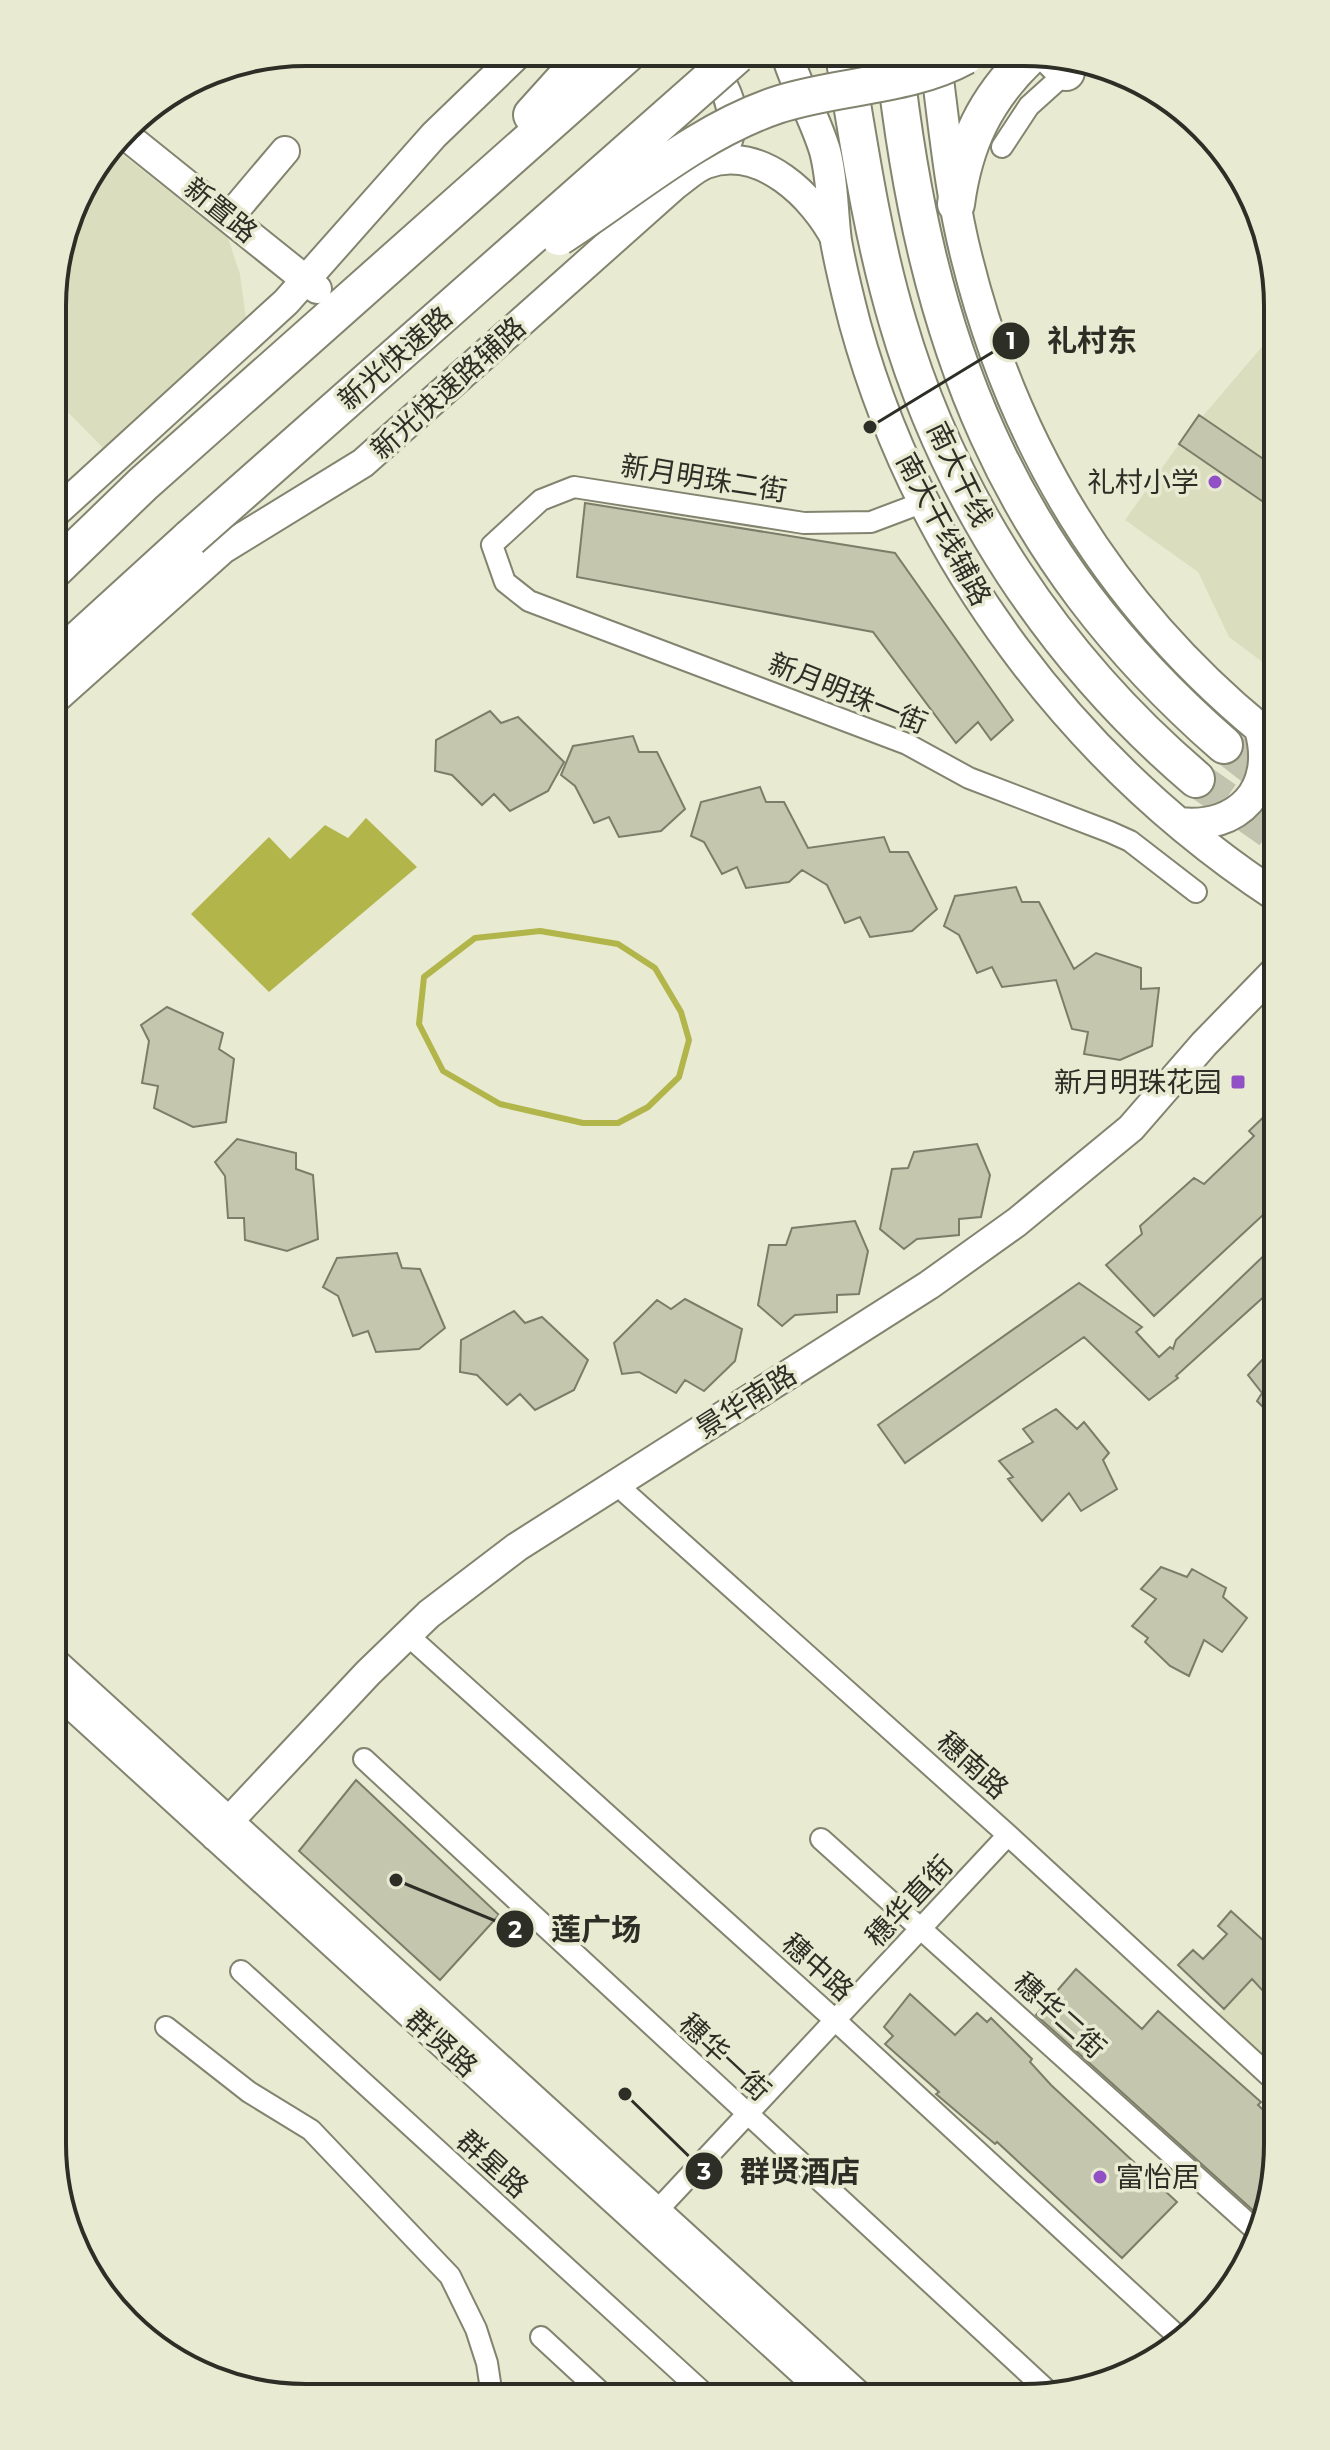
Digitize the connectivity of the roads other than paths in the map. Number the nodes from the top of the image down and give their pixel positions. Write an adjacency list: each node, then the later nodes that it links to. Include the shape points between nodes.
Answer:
1 (710, 66): 16 (main road, 新光快速路辅路, via 732,105 733,123 728,139)
2 (724, 66): 22 (highway, 新光快速路, bridge)
3 (791, 66): 20 (main road, 南大干线辅路, via 824,149)
4 (846, 66): 32 (highway, 南大干线, via 898,322 956,470 1007,563 1059,638 1142,731)
5 (895, 66): 30 (highway, 南大干线, via 909,176 939,309 994,452 1048,548 1088,605 1156,682)
6 (936, 66): 22 (highway, bridge, via 806,96 741,119)
7 (936, 66): 18 (main road)
8 (1020, 66): 18 (highway, via 984,111 962,167)
9 (505, 67): 24 (main road, via 434,135 286,302)
10 (574, 67): 17 (highway)
11 (613, 67): 17 (highway)
12 (1060, 69): 14 (street)
13 (132, 141): 19 (main road, 新置路)
14 (1002, 147)
15 (285, 151): 19 (main road)
16 (706, 164): 20 (main road, via 741,162 788,180 816,206); 28 (main road, 新光快速路辅路, via 675,185 363,463 223,549)
17 (479, 185): 26 (highway)
18 (956, 204): 29 (main road, via 966,258 999,364 1062,499 1126,594 1182,657)
19 (230, 216): 21 (main road, 新置路)
20 (836, 240): 23 (main road, 南大干线辅路, via 869,369)
21 (317, 289)
22 (463, 298): 27 (highway, 新光快速路, bridge)
23 (924, 502): 25 (street, 新月明珠二街, via 871,522 804,523 574,487 541,500); 33 (main road, 南大干线辅路, via 962,571 1045,689 1106,757)
24 (66, 503)
25 (492, 545): 35 (street, 新月明珠一街, via 505,582 529,601 907,744 969,778 1110,832 1130,841)
26 (66, 558)
27 (66, 651)
28 (66, 689)
29 (1264, 731)
30 (1224, 745)
31 (1264, 761): 33 (main road, via 1257,790 1247,803 1222,820)
32 (1196, 779)
33 (1179, 823): 34 (main road, 南大干线辅路)
34 (1264, 886)
35 (1196, 892)
36 (1264, 983): 42 (main road, 景华南路, via 1131,1128 1017,1222 929,1285 540,1532 429,1614)
37 (626, 1493): 43 (street, 穗南路)
38 (412, 1639): 47 (street, 穗中路)
39 (66, 1676): 42 (main road, 群贤路)
40 (66, 1699): 42 (main road, 群贤路)
41 (364, 1759): 50 (street, 穗华一街)
42 (222, 1829): 51 (main road, 群贤路); 59 (main road, 群贤路); 60 (main road, 群贤路)
43 (1008, 1835): 45 (street, 穗华直街); 49 (street, 穗南路)
44 (821, 1839): 45 (street, 穗华二街)
45 (923, 1928): 47 (street, 穗华直街); 52 (street, 穗华二街)
46 (241, 1971): 58 (street, 群星路)
47 (836, 2021): 50 (street, 穗华直街); 53 (street, 穗中路)
48 (166, 2027): 56 (street, via 249,2092 311,2130 450,2276 480,2340)
49 (1263, 2070)
50 (748, 2117): 51 (street, 穗华直街); 55 (street, 穗华一街)
51 (653, 2215): 61 (main road, 群贤路)
52 (1250, 2225)
53 (1173, 2332)
54 (541, 2337): 57 (street)
55 (1039, 2383)
56 (489, 2384)
57 (592, 2384)
58 (694, 2384)
59 (817, 2384)
60 (844, 2384)
61 (844, 2384)

